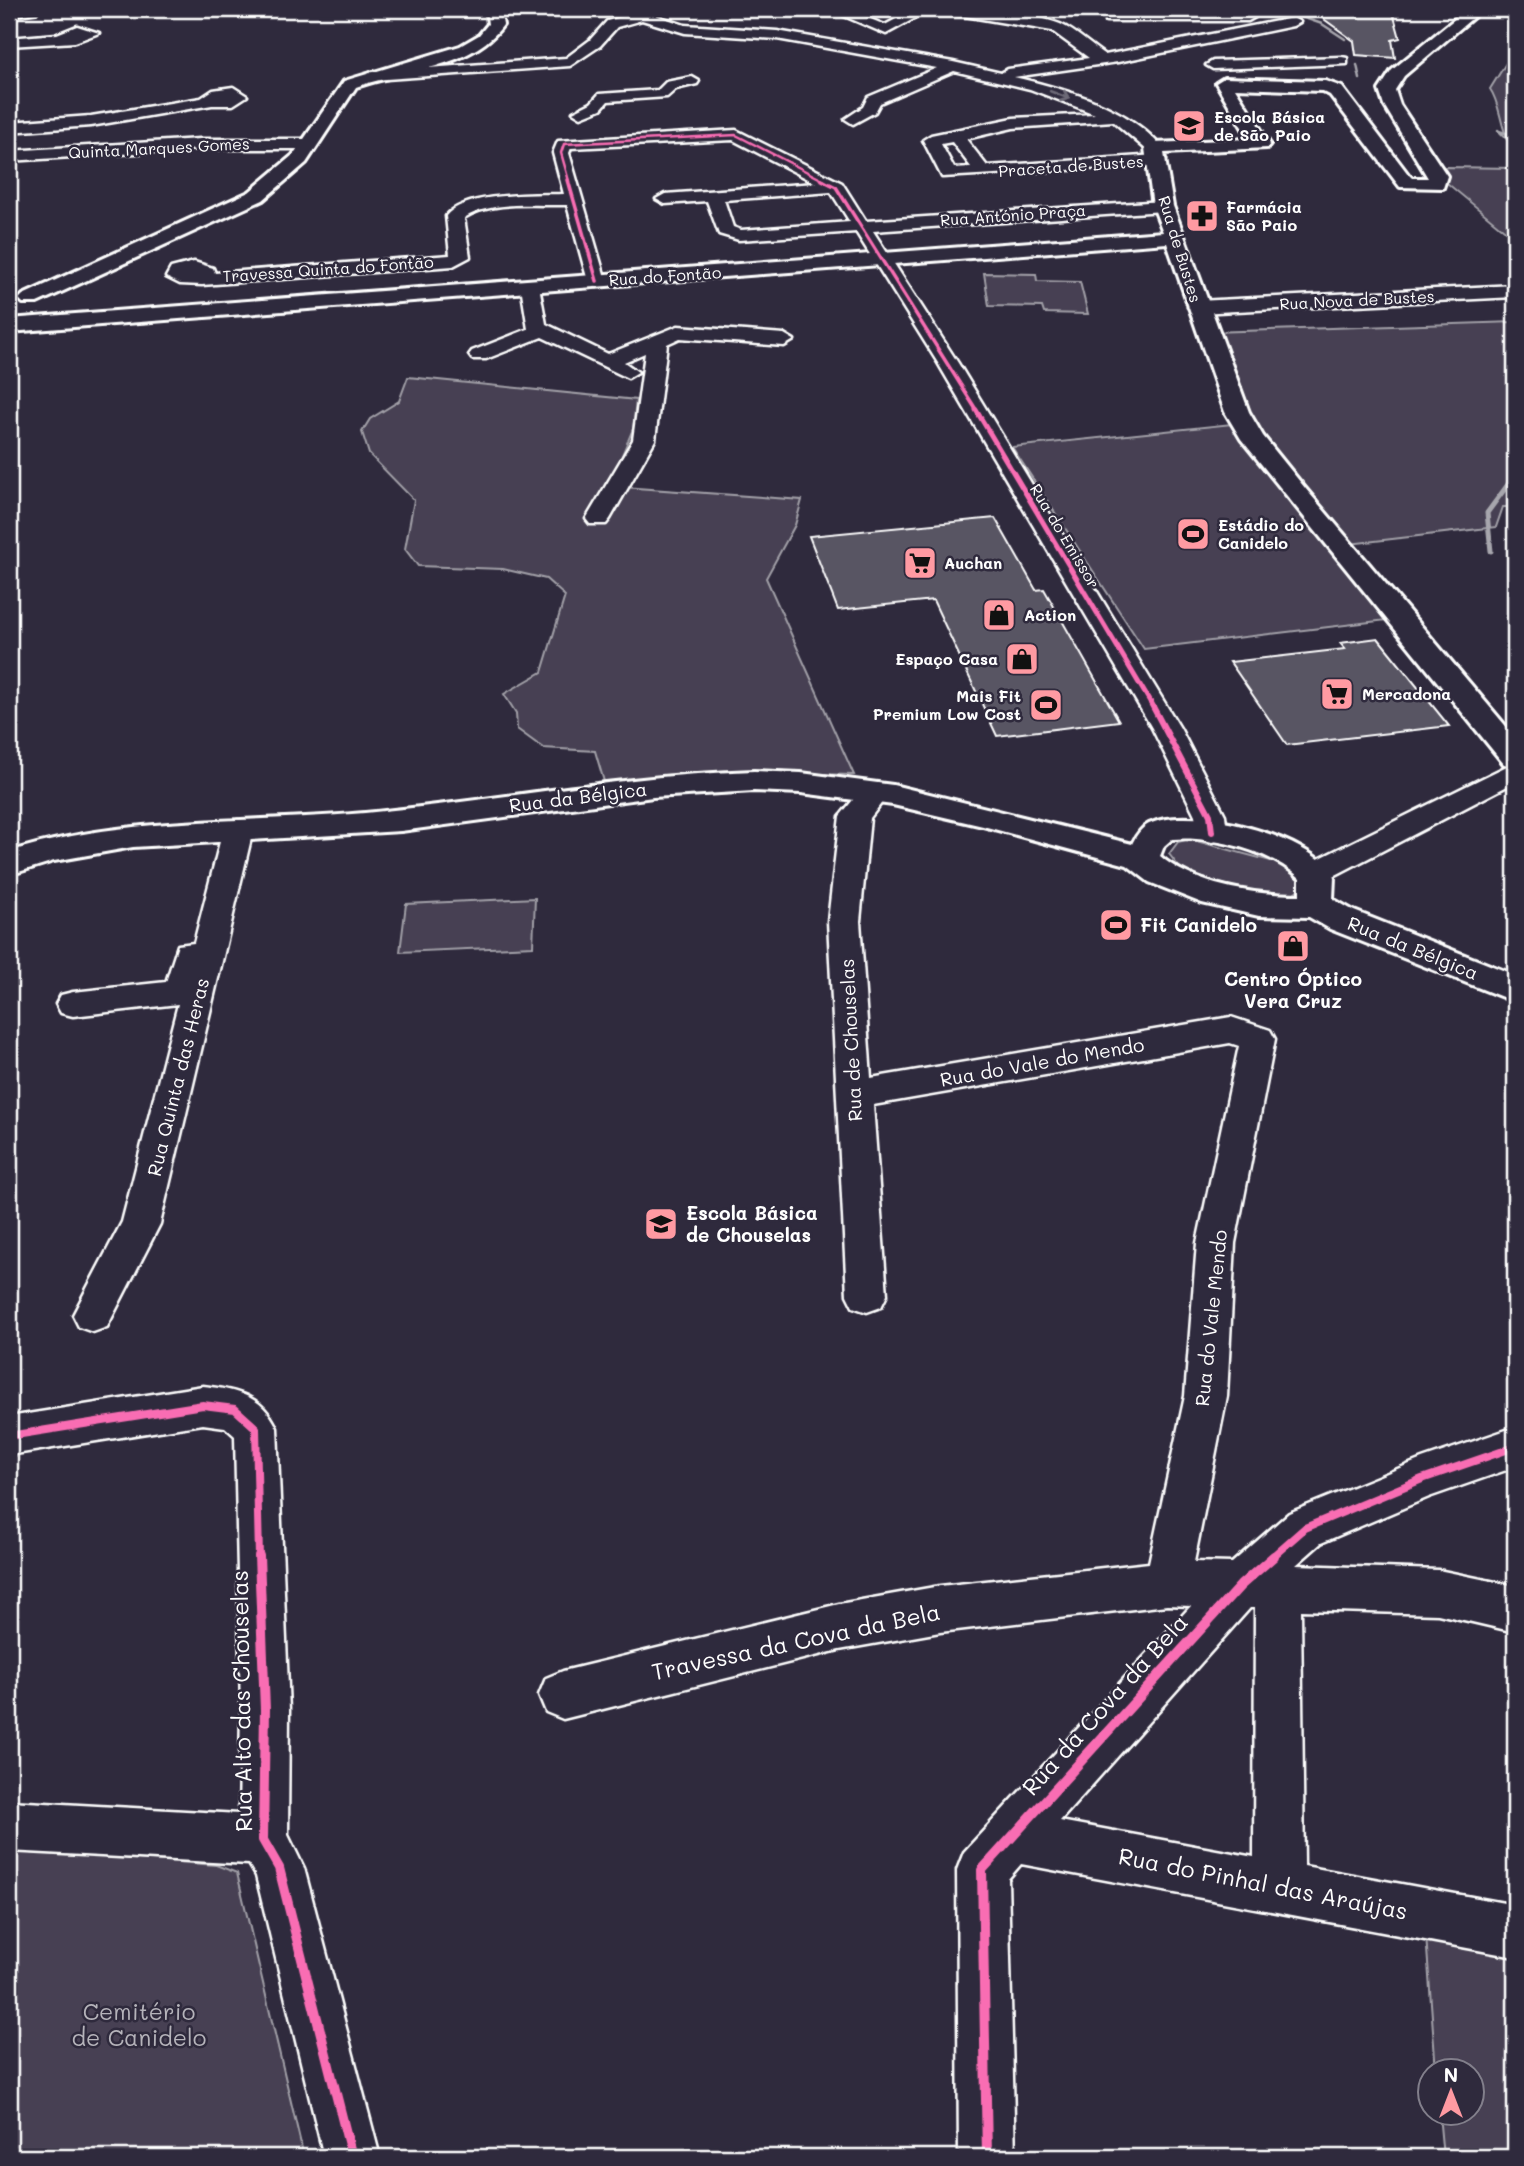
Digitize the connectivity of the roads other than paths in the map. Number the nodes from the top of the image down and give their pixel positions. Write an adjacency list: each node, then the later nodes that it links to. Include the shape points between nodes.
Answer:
1 (31, 9): 9 (main road)
2 (493, 9): 30 (main road, via 497,15 494,28 481,41 444,57)
3 (626, 9): 12 (street)
4 (835, 9): 19 (street)
5 (925, 9): 19 (street)
6 (947, 9): 25 (street, via 1057,28)
7 (1476, 9): 22 (main road)
8 (1494, 9): 22 (main road)
9 (9, 12)
10 (1112, 12): 11 (street); 24 (street)
11 (1185, 12): 16 (street, via 1242,16); 21 (street)
12 (641, 16): 18 (street); 30 (street, via 612,23 572,68)
13 (745, 16): 18 (street)
14 (780, 20): 20 (street)
15 (1293, 22): 16 (street)
16 (1275, 26): 21 (street)
17 (66, 29): 23 (street)
18 (699, 30): 20 (street)
19 (886, 30): 29 (street, via 892,43)
20 (778, 35): 28 (street)
21 (1202, 41): 24 (street); 27 (street)
22 (1437, 41): 33 (main road, via 1398,72 1387,94 1436,172 1436,184 1407,183 1401,178 1336,91 1325,86)
23 (9, 42)
24 (1133, 55): 25 (street)
25 (1102, 60): 31 (street)
26 (1342, 61): 27 (street)
27 (1213, 65): 33 (street)
28 (953, 66): 29 (street); 36 (street, via 873,100 870,109)
29 (969, 70): 31 (street)
30 (372, 76): 40 (main road, via 346,87)
31 (995, 76): 35 (street, one-way to 35)
32 (692, 81): 39 (street, via 671,85 662,94 604,97 596,106 580,106)
33 (1224, 83): 41 (main road, via 1261,144)
34 (210, 100): 37 (street, Quinta Marques Gomes, via 111,118)
35 (1118, 117): 38 (street, via 1013,123); 41 (street)
36 (853, 119)
37 (9, 127)
38 (956, 136): 43 (street, Praceta de Bustes); 43 (street, Praceta de Bustes, via 931,140 948,173)
39 (588, 142): 44 (street, via 736,135); 46 (street, via 564,144 561,153)
40 (309, 144): 42 (street, Quinta Marques Gomes, via 209,144); 54 (main road, via 292,168 256,196)
41 (1156, 154): 43 (street, Praceta de Bustes); 48 (main road, Rua de Bustes)
42 (9, 156)
43 (983, 171)
44 (836, 187): 45 (street); 49 (street, Rua do Emissor)
45 (714, 196): 47 (street); 49 (street, Rua António Praça, via 725,230 740,235)
46 (575, 199): 52 (street, Travessa Quinta do Fontão, via 461,211 455,216 461,257 453,260); 53 (street)
47 (665, 199)
48 (1163, 206): 49 (street, Rua António Praça); 50 (main road, Rua de Bustes)
49 (863, 226): 51 (street, Rua do Emissor)
50 (1174, 237): 51 (main road, Rua do Fontão); 59 (main road, Rua de Bustes)
51 (883, 259): 53 (main road, Rua do Fontão); 73 (street, Rua do Emissor, via 1191,772 1210,815)
52 (204, 277)
53 (597, 281): 55 (main road, Rua do Fontão)
54 (72, 283): 57 (main road); 58 (main road)
55 (530, 286): 60 (main road, Rua do Fontão); 62 (street, via 537,327)
56 (1515, 291): 59 (street, Rua Nova de Bustes)
57 (19, 300): 58 (main road, Rua do Fontão)
58 (53, 307): 60 (main road, Rua do Fontão, via 87,317); 61 (main road, via 33,322)
59 (1198, 307): 69 (main road, Rua de Bustes, via 1237,412 1253,439)
60 (113, 318): 61 (main road, Rua do Fontão)
61 (9, 326)
62 (542, 330): 65 (street); 66 (street)
63 (657, 340): 64 (street, via 678,332); 66 (street); 67 (street)
64 (784, 340)
65 (479, 355)
66 (609, 361): 67 (street)
67 (650, 384): 68 (street, via 644,440)
68 (598, 519)
69 (1515, 757)
70 (1515, 771): 76 (street)
71 (875, 792): 72 (main road, Rua da Bélgica, via 815,784 717,781 400,820); 74 (main road, Rua da Bélgica, via 953,807); 80 (street, Rua de Chouselas, via 855,816 844,921)
72 (228, 830): 75 (main road, Rua da Bélgica, via 88,843); 78 (street, Rua Quinta das Heras, via 180,992); 82 (street, Rua Quinta das Heras, via 141,1224)
73 (1212, 832): 74 (main road, Rua da Bélgica, via 1168,828 1149,840); 76 (main road, Rua da Bélgica, via 1301,860)
74 (1143, 856): 76 (main road, Rua da Bélgica, via 1160,873 1286,909)
75 (9, 864)
76 (1314, 889): 77 (main road, Rua da Bélgica, via 1342,920)
77 (1515, 989)
78 (73, 1004)
79 (1231, 1030): 80 (street, Rua do Vale do Mendo); 85 (street, Rua do Vale Mendo, via 1258,1039 1216,1243 1206,1396)
80 (854, 1095): 81 (street, Rua de Chouselas)
81 (867, 1295)
82 (93, 1315)
83 (9, 1436): 91 (street, Rua Alto das Chouselas, via 203,1405 234,1409 256,1428 265,1710)
84 (1515, 1447): 86 (street, Rua da Cova da Bela, via 1422,1479 1305,1528)
85 (1167, 1583): 86 (street, Travessa da Cova da Bela); 88 (street, Travessa da Cova da Bela, via 940,1609 839,1627)
86 (1259, 1585): 87 (street, Travessa da Cova da Bela, via 1438,1592); 90 (street, Rua da Cova da Bela); 92 (street)
87 (1515, 1609)
88 (563, 1695)
89 (9, 1826): 91 (street)
90 (1012, 1838): 92 (street, Rua do Pinhal das Araújas); 95 (street, Rua da Cova da Bela, via 982,1870)
91 (263, 1840): 94 (street, Rua Alto das Chouselas, via 279,1868)
92 (1279, 1887): 93 (street, Rua do Pinhal das Araújas)
93 (1515, 1931)
94 (352, 2157)
95 (987, 2157)

